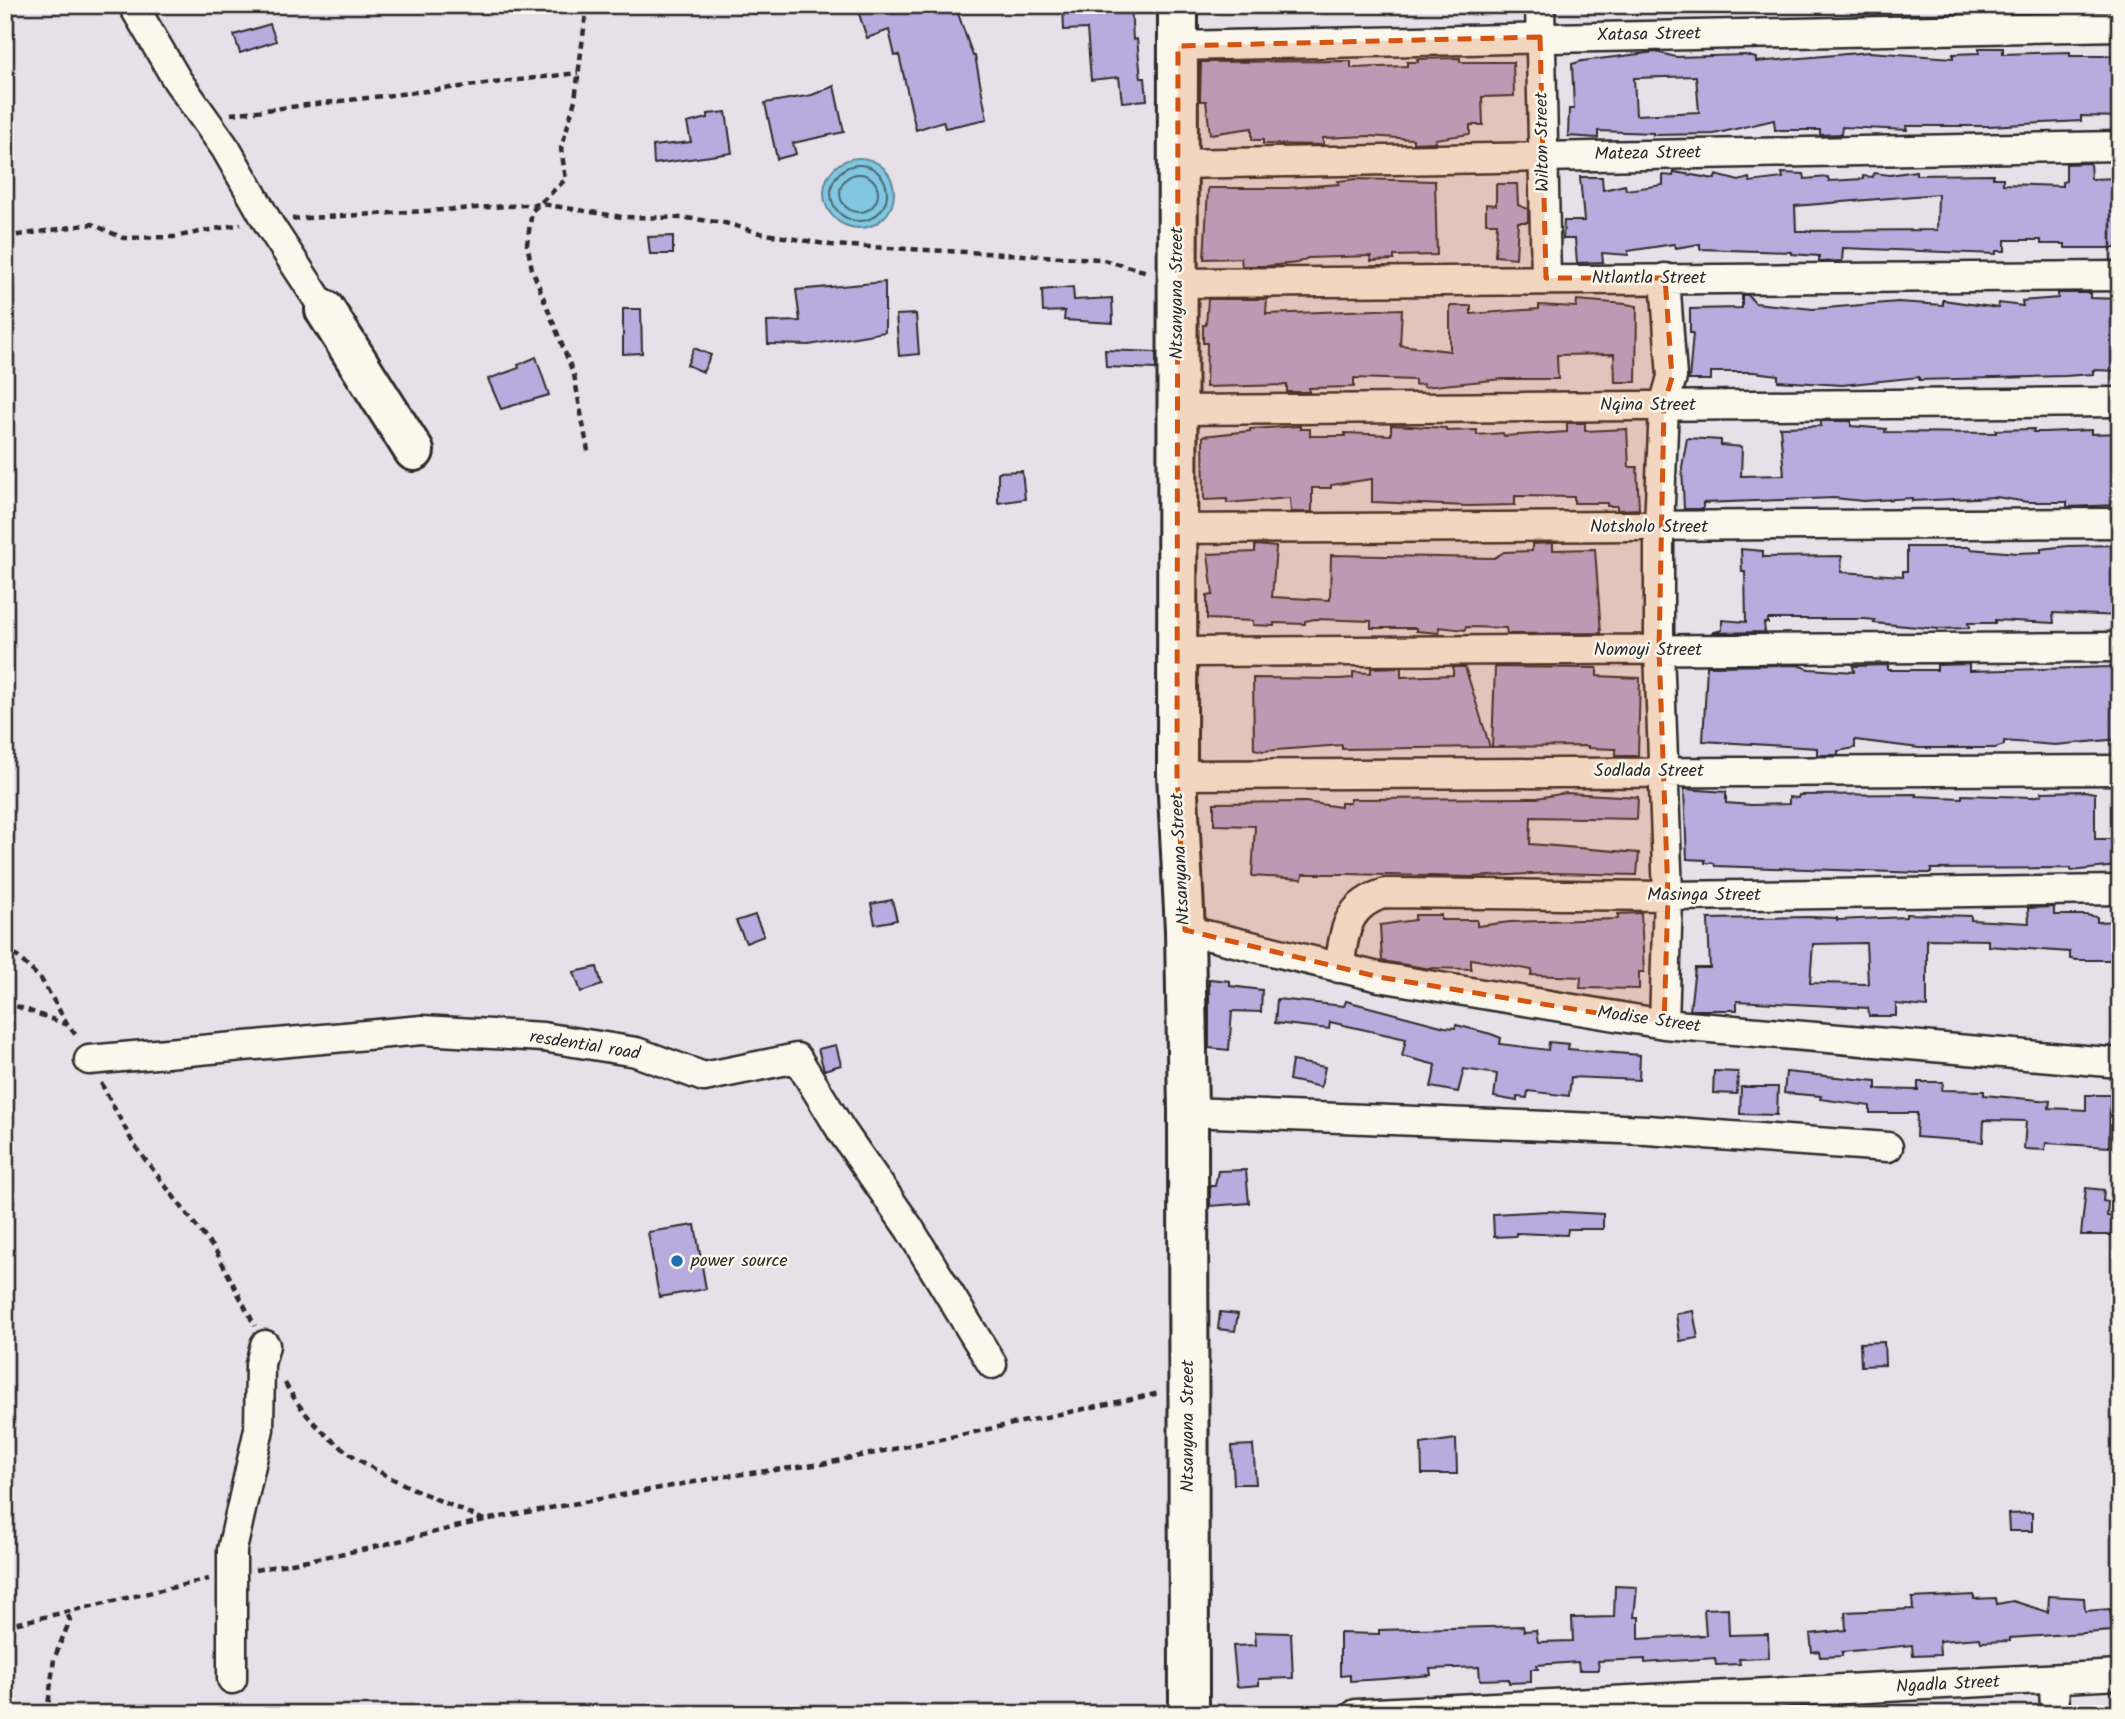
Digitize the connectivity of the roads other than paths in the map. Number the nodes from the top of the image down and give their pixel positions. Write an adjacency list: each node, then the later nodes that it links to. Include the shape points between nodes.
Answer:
1 (133, 5): 14 (street)
2 (1178, 5): 6 (street, Ntsanyana Street)
3 (1540, 5): 5 (street, Wilton Street)
4 (2120, 26): 5 (street, Xatasa Street)
5 (1540, 37): 6 (street, Xatasa Street); 8 (street, Wilton Street)
6 (1178, 46): 9 (street, Ntsanyana Street)
7 (2120, 146): 8 (street, Mateza Street)
8 (1543, 156): 9 (street, Mateza Street); 11 (street, Wilton Street)
9 (1177, 164): 13 (street, Ntsanyana Street)
10 (2120, 276): 12 (street, Ntlantla Street)
11 (1546, 278): 12 (street, Ntlantla Street); 13 (street, Ntlantla Street)
12 (1665, 278): 16 (street, via 1672,377)
13 (1178, 283): 17 (street, Ntsanyana Street)
14 (325, 310): 18 (street)
15 (2120, 402): 16 (street, Nqina Street)
16 (1664, 405): 17 (street, Nqina Street); 20 (street)
17 (1177, 410): 21 (street, Ntsanyana Street)
18 (414, 451)
19 (2120, 523): 20 (street, Notsholo Street)
20 (1659, 527): 21 (street, Notsholo Street); 23 (street)
21 (1177, 529): 24 (street, Ntsanyana Street)
22 (2120, 647): 23 (street, Nomoyi Street)
23 (1659, 650): 24 (street, Nomoyi Street); 25 (street)
24 (1177, 652): 27 (street, Ntsanyana Street)
25 (1664, 770): 26 (street, Sodlada Street); 27 (street, Sodlada Street); 29 (street)
26 (2120, 770)
27 (1177, 775): 30 (street, Ntsanyana Street)
28 (2120, 890): 29 (street, Masinga Street)
29 (1668, 896): 31 (street, Masinga Street, via 1386,894 1364,901 1351,915); 32 (street)
30 (1185, 930): 31 (street, Modise Street); 35 (street, Ntsanyana Street)
31 (1339, 968): 32 (street, Modise Street)
32 (1664, 1024): 34 (street, Modise Street)
33 (89, 1060): 38 (street, resdential road, via 422,1030 543,1037 636,1052 704,1077 797,1058)
34 (2120, 1063)
35 (1188, 1112): 36 (street, via 1647,1130); 42 (street, Ntsanyana Street)
36 (1888, 1147)
37 (265, 1345): 40 (street, via 260,1364 259,1429 232,1550)
38 (992, 1364)
39 (2120, 1675): 41 (street, Ngadla Street)
40 (232, 1679)
41 (2054, 1679): 43 (street, Ngadla Street); 44 (street)
42 (1189, 1714)
43 (1356, 1714)
44 (2055, 1714)

